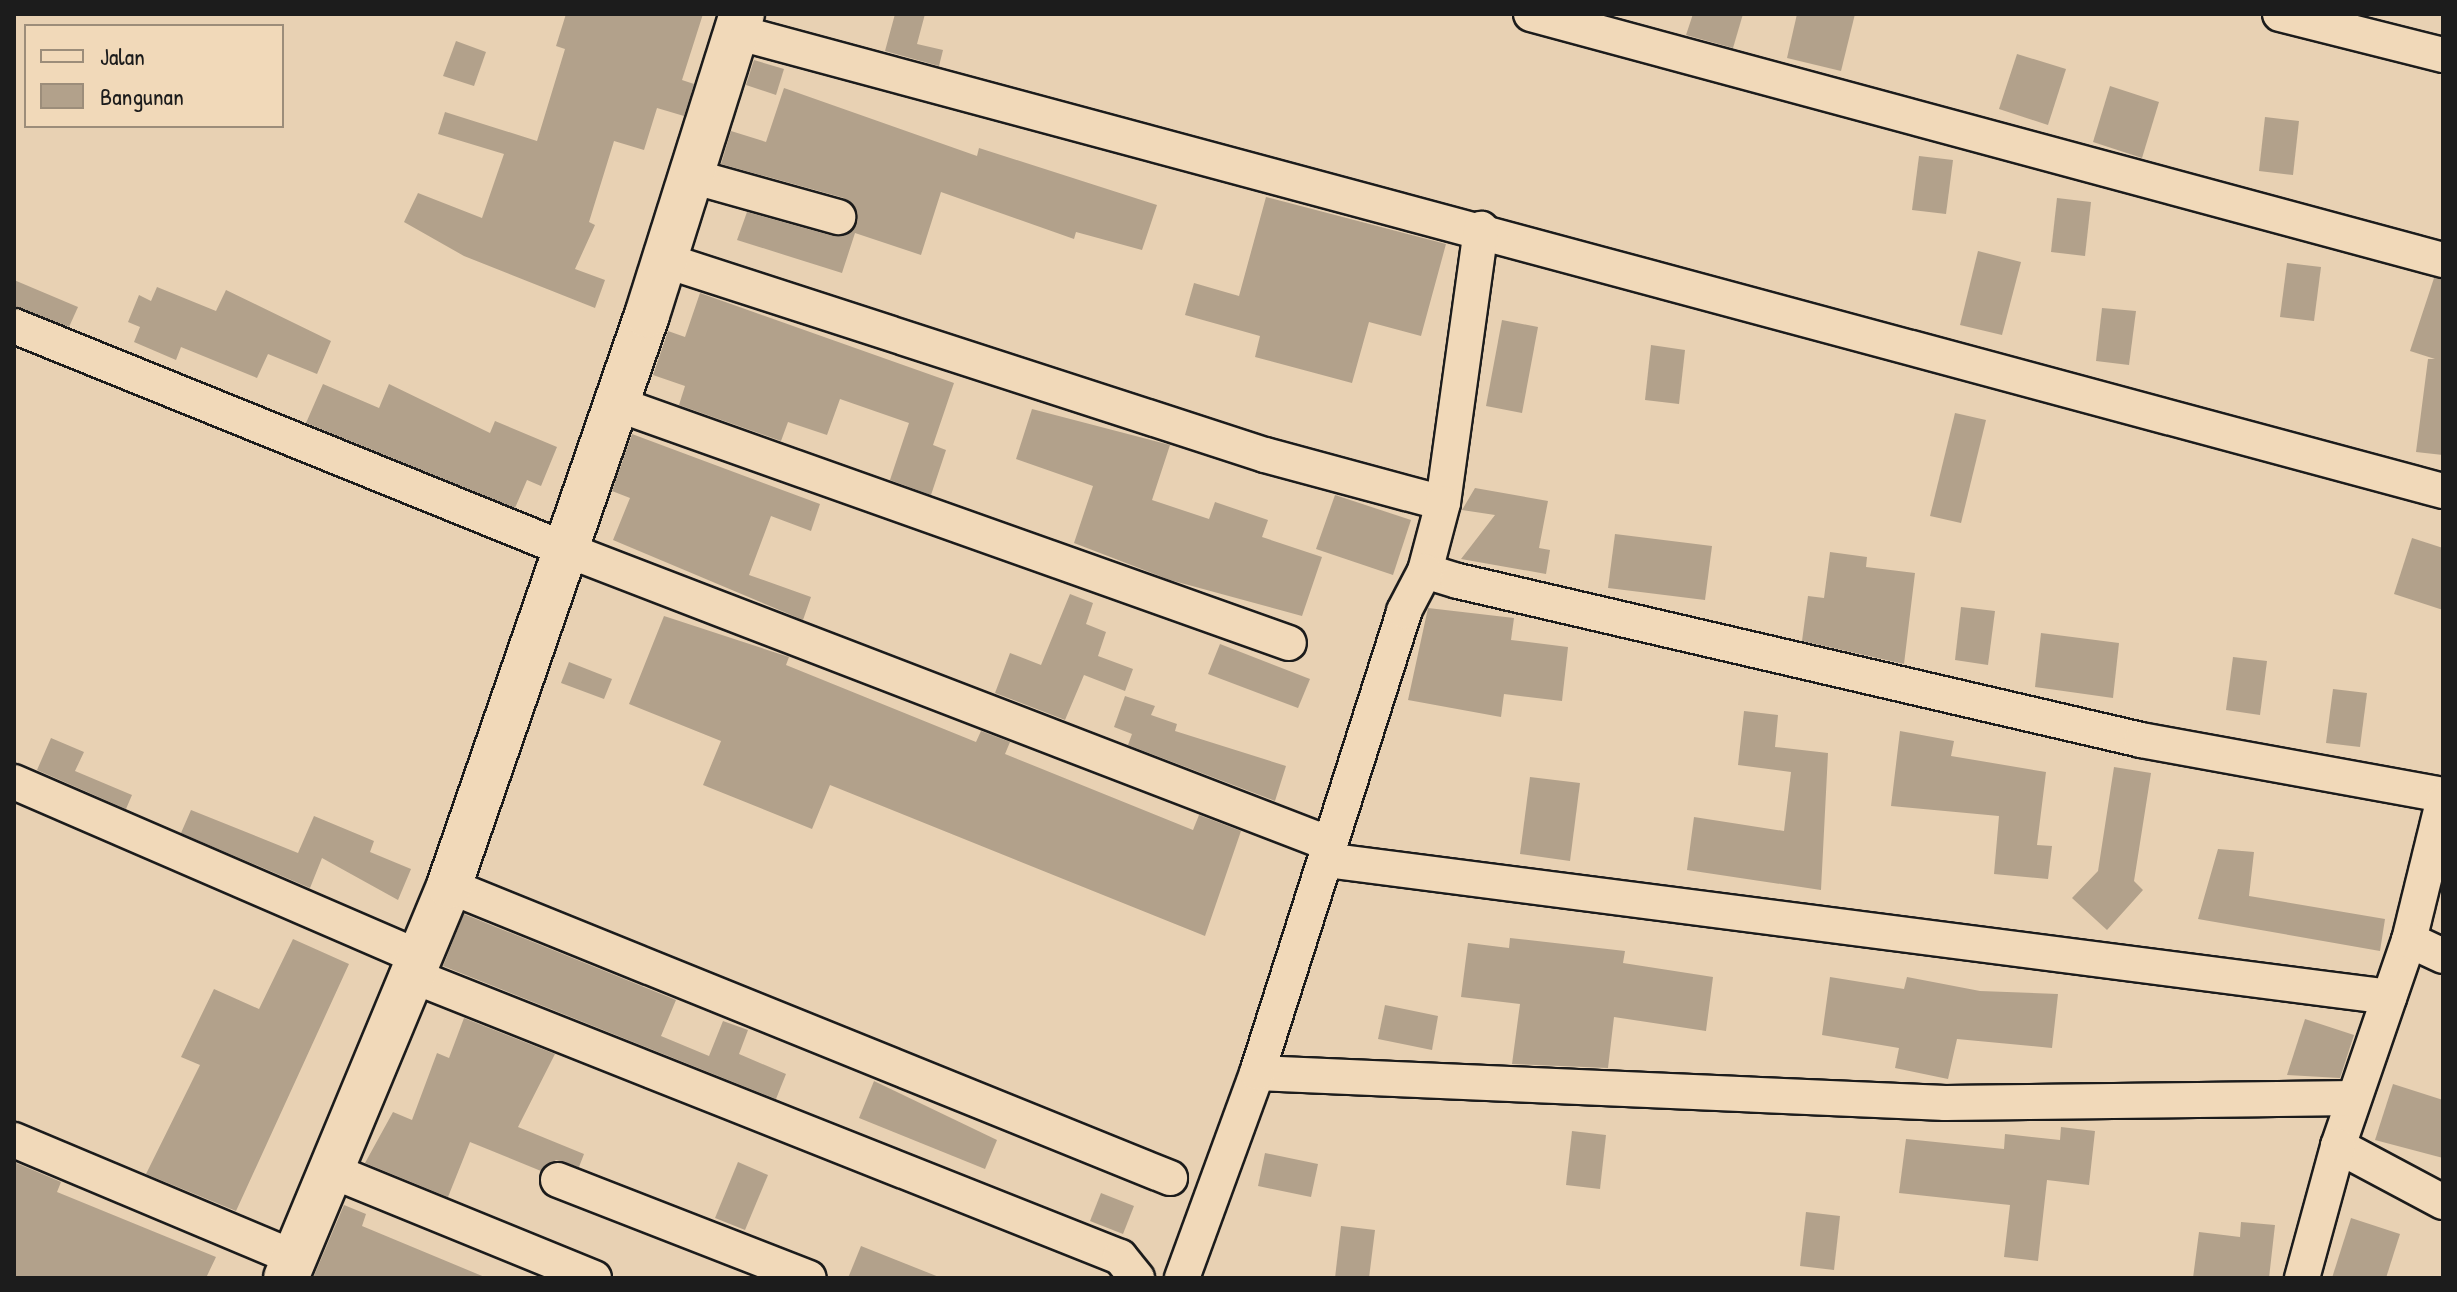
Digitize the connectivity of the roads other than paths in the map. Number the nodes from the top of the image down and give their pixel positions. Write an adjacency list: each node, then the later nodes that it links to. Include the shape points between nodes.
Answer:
1 (1531, 14): 9 (street)
2 (2280, 14): 4 (street)
3 (739, 23): 5 (street); 7 (street)
4 (2443, 55)
5 (691, 176): 6 (street); 8 (street)
6 (838, 217)
7 (1481, 229): 12 (street); 13 (street)
8 (664, 260): 11 (street); 13 (street, via 1250,451)
9 (2443, 260)
10 (14, 326): 14 (street)
11 (617, 404): 14 (street); 16 (street)
12 (2443, 491)
13 (1443, 503): 15 (street)
14 (567, 550): 20 (street); 21 (street)
15 (1425, 571): 18 (street, via 2141,740); 20 (street, via 1404,611)
16 (1289, 643)
17 (14, 782): 24 (street)
18 (2443, 795)
19 (2443, 802): 22 (street)
20 (1328, 852): 25 (street); 26 (street)
21 (449, 886): 24 (street); 31 (street)
22 (2409, 940): 23 (street); 25 (street)
23 (2443, 956)
24 (416, 967): 30 (street); 37 (street, via 1120,1257)
25 (2389, 997): 27 (street)
26 (1257, 1073): 27 (street, via 1913,1102); 38 (street)
27 (2354, 1098): 29 (street)
28 (14, 1140): 34 (street)
29 (2338, 1146): 33 (street); 39 (street)
30 (332, 1171): 34 (street); 35 (street)
31 (1170, 1178)
32 (558, 1180): 36 (street)
33 (2443, 1202)
34 (290, 1268)
35 (594, 1278)
36 (809, 1278)
37 (1137, 1278)
38 (1182, 1278)
39 (2302, 1278)

